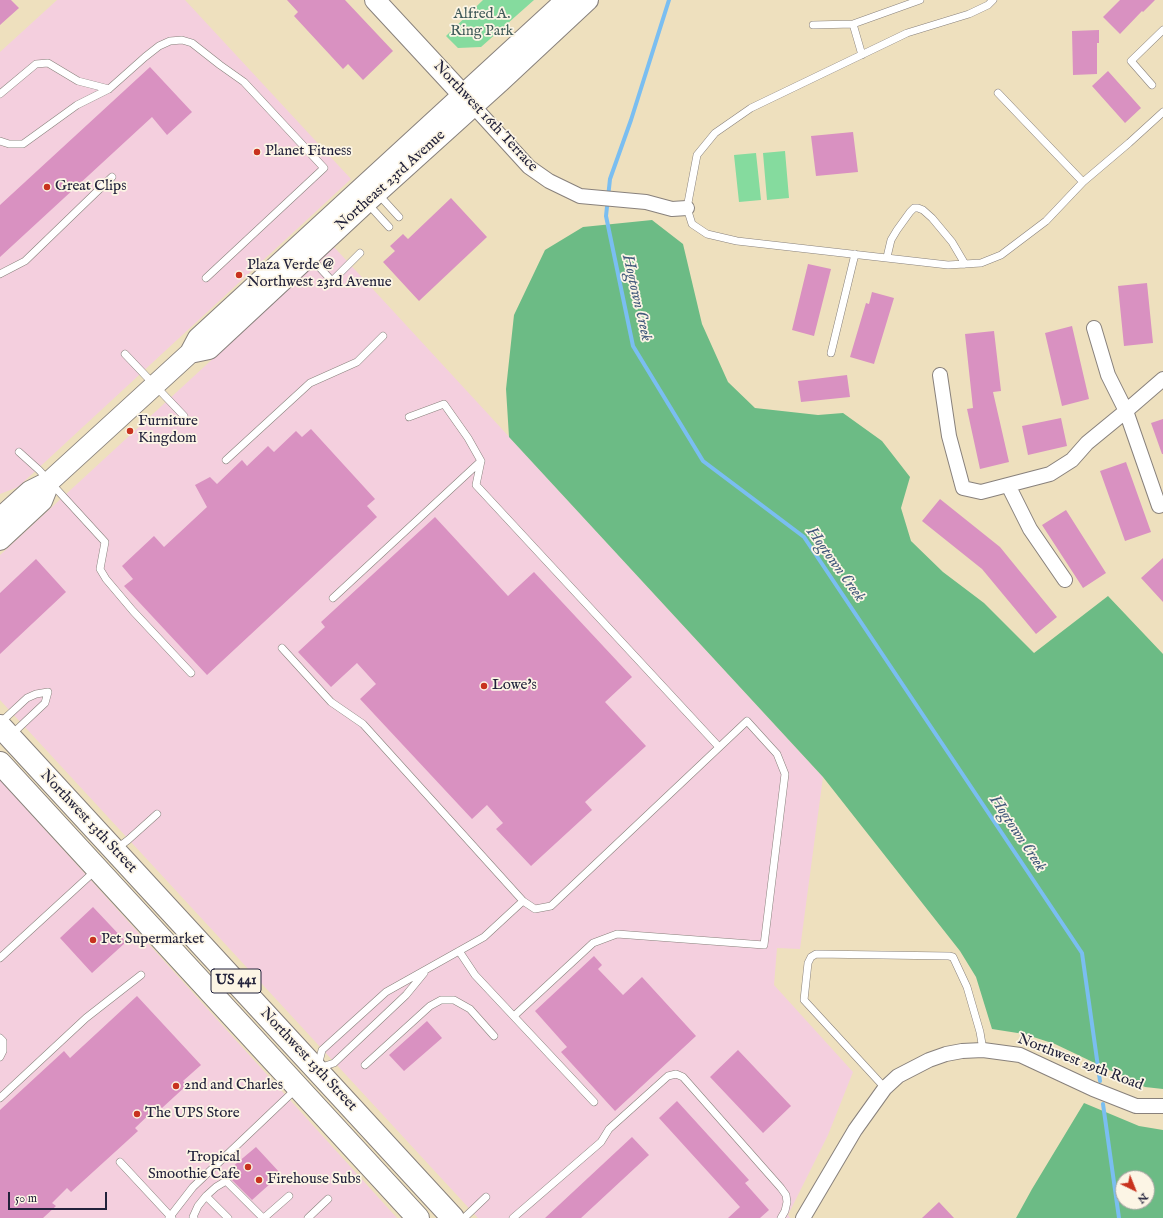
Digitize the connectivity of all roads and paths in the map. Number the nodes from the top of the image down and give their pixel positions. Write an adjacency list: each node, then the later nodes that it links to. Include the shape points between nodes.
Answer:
1 (374, 0): 14 (street, Northwest 16th Terrace)
2 (566, 0): 14 (street, Northeast 23rd Avenue)
3 (588, 0): 14 (street, Northeast 23rd Avenue)
4 (920, 0): 6 (lane)
5 (993, 0): 9 (lane, via 969,14 907,33)
6 (853, 24): 7 (lane); 9 (lane)
7 (813, 25)
8 (1163, 30): 10 (lane, via 1131,61)
9 (862, 55): 20 (lane, via 751,108 716,133 697,155)
10 (1152, 85)
11 (109, 89): 13 (lane, via 78,81 48,63 36,64); 16 (lane, via 77,105 23,144); 29 (lane, via 159,46 170,41 182,40 192,43 244,82 324,168)
12 (998, 93): 18 (lane)
13 (0, 94)
14 (468, 101): 19 (street, Northeast 23rd Avenue); 20 (street, Northwest 16th Terrace, via 529,167 549,181 580,196 646,202 672,209); 23 (street, Northeast 23rd Avenue)
15 (1163, 112): 18 (lane)
16 (0, 141)
17 (112, 177): 28 (lane, via 25,261)
18 (1083, 182): 27 (lane, via 1046,221 1001,255 981,263)
19 (372, 198): 21 (lane); 22 (lane); 23 (street, Northeast 23rd Avenue)
20 (687, 208): 25 (lane, via 692,224 707,234)
21 (399, 217)
22 (389, 227)
23 (304, 251): 24 (lane, via 332,281); 36 (street, Northeast 23rd Avenue, via 198,338 190,353)
24 (360, 253)
25 (855, 254): 26 (lane); 32 (lane)
26 (888, 257): 27 (lane, via 948,265); 27 (lane, via 891,240 897,230 910,212 918,208 932,218 952,242)
27 (965, 264)
28 (0, 274)
29 (206, 278)
30 (1094, 328): 37 (street, via 1108,375)
31 (383, 336): 41 (lane, via 357,362 310,383)
32 (831, 353)
33 (125, 354): 36 (lane)
34 (940, 375): 44 (street, via 949,436 963,488 981,492)
35 (1163, 379): 37 (street)
36 (154, 385): 38 (lane); 43 (street, Northeast 23rd Avenue)
37 (1126, 411): 44 (street, via 1072,460 1050,474); 45 (street)
38 (184, 416)
39 (409, 417): 42 (lane, via 444,404)
40 (19, 452): 43 (lane)
41 (226, 460)
42 (481, 461): 49 (lane); 53 (lane, via 476,485)
43 (50, 481): 46 (street, Northeast 23rd Avenue, via 42,502); 51 (lane, via 105,542 100,569 106,579)
44 (1008, 485): 48 (street, via 1030,530)
45 (1159, 506)
46 (8, 522): 47 (street, Northeast 23rd Avenue)
47 (0, 540)
48 (1065, 580)
49 (332, 598)
50 (282, 648): 60 (lane, via 331,702 363,724)
51 (191, 672)
52 (3, 728): 52 (lane, via 45,703 48,692 27,698); 57 (main road, Northwest 13th Street / US 441)
53 (719, 747): 60 (lane, via 551,906 535,909); 65 (lane, via 747,721 777,754 785,774 764,945 616,934 593,943)
54 (0, 763): 56 (main road, Northwest 13th Street / US 441)
55 (157, 814): 57 (lane)
56 (64, 833): 57 (main road, via 90,845); 58 (main road, Northwest 13th Street / US 441)
57 (114, 850): 59 (main road, Northwest 13th Street / US 441)
58 (97, 869): 59 (main road, via 124,876); 62 (lane); 72 (main road, Northwest 13th Street / US 441)
59 (154, 893): 71 (main road, Northwest 13th Street / US 441)
60 (523, 901): 61 (lane, via 484,937)
61 (459, 951): 63 (lane); 65 (lane, via 475,975)
62 (0, 958)
63 (427, 969): 71 (lane, via 406,996 334,1063); 71 (lane, via 386,992 322,1050)
64 (141, 975): 74 (lane, via 86,1018)
65 (514, 1016): 75 (lane)
66 (494, 1036): 70 (lane, via 470,1009 454,1000 441,1000 430,1006)
67 (0, 1038): 69 (lane, via 4,1051)
68 (983, 1050): 73 (street, Northwest 29th Road, via 962,1051 929,1060 898,1076); 73 (lane, via 967,988 953,957 816,954 808,963 804,1000); 76 (street, Northwest 29th Road, via 1020,1055 1093,1090 1136,1106)
69 (0, 1057)
70 (366, 1066)
71 (317, 1069): 72 (main road); 88 (main road, Northwest 13th Street / US 441)
72 (298, 1088): 82 (lane, via 198,1181); 87 (main road, Northwest 13th Street / US 441)
73 (885, 1088): 92 (street, Northwest 29th Road, via 855,1130)
74 (0, 1098)
75 (594, 1102)
76 (1163, 1106)
77 (120, 1162): 82 (lane)
78 (206, 1196): 83 (lane, via 198,1206); 84 (lane); 85 (lane, via 226,1182)
79 (289, 1196): 85 (lane)
80 (486, 1197): 89 (lane)
81 (328, 1199): 86 (lane)
82 (170, 1217)
83 (194, 1218)
84 (228, 1218)
85 (264, 1218)
86 (308, 1218)
87 (418, 1218)
88 (453, 1218)
89 (464, 1218)
90 (513, 1218): 91 (lane, via 600,1142 609,1129 668,1076 676,1074 683,1077 781,1188 787,1202)
91 (781, 1218)
92 (803, 1218)

